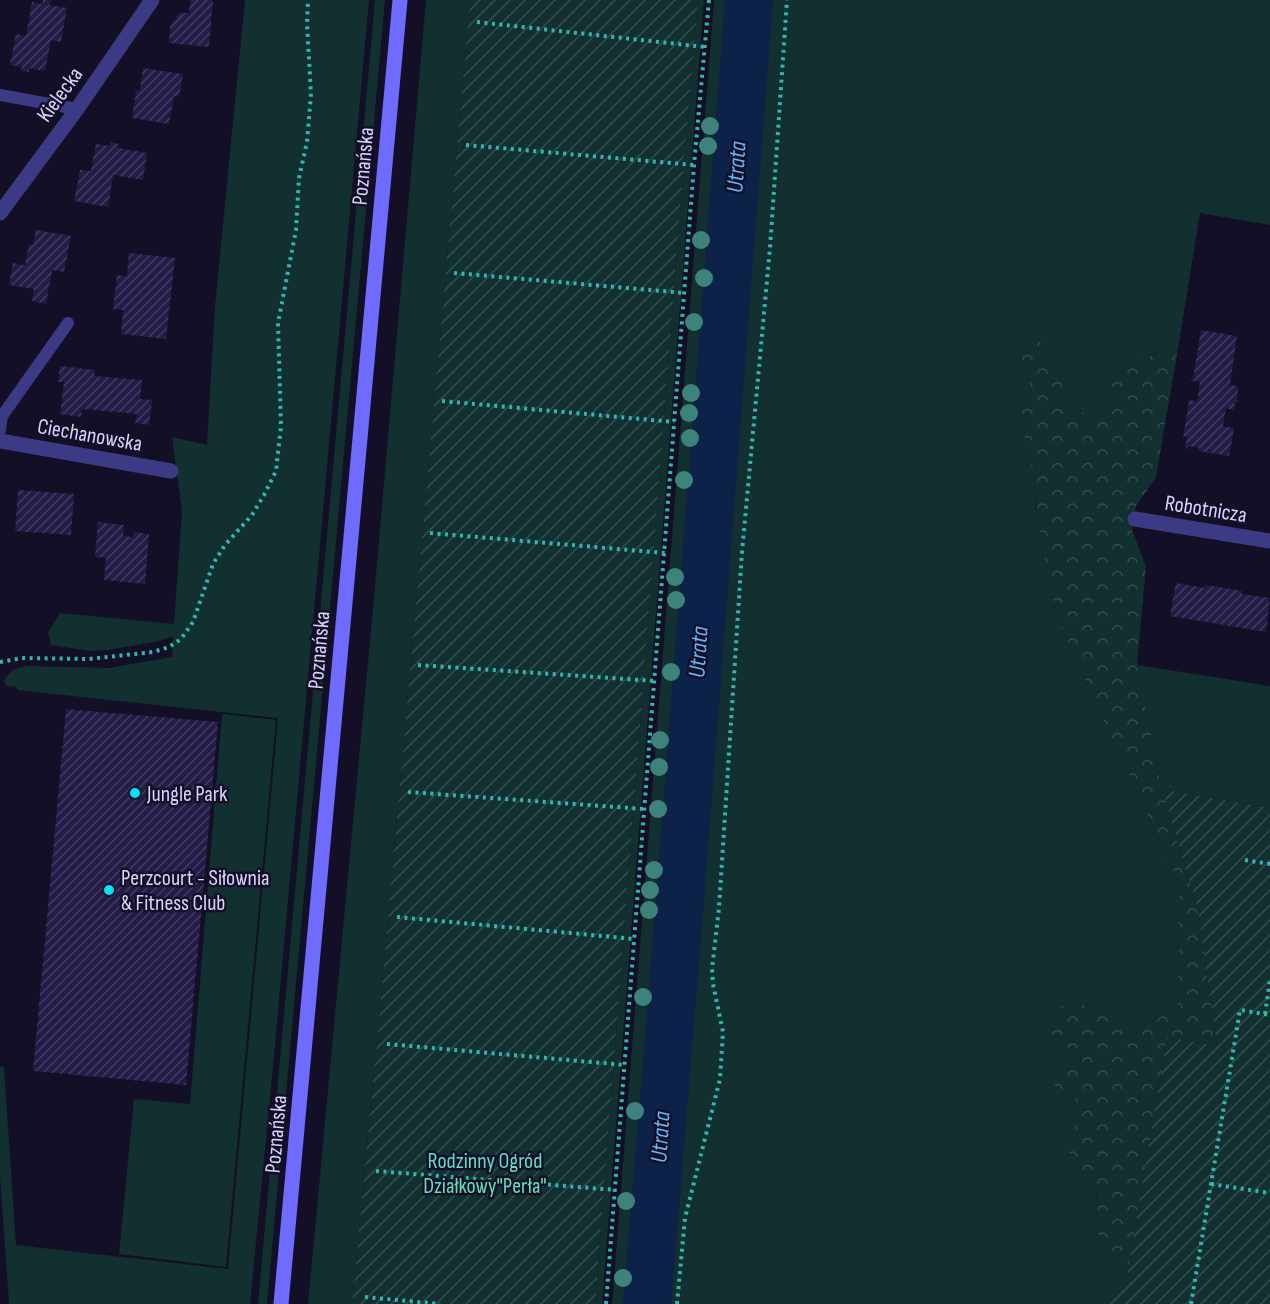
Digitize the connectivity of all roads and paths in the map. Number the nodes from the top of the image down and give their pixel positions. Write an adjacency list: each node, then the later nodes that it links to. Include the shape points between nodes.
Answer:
1 (152, 0): 9 (street, Kielecka)
2 (308, 0): 25 (path, via 311,94 296,230 279,323 281,426 276,471 252,515 213,564 193,622 181,639 153,652)
3 (400, 0): 43 (main road, Poznańska)
4 (709, 0): 7 (path)
5 (787, 0): 46 (path, via 712,969 723,1032 720,1079 685,1218)
6 (477, 22): 7 (path)
7 (705, 46): 11 (path)
8 (0, 95): 9 (lane)
9 (77, 109): 12 (street, Kielecka)
10 (466, 145): 11 (path)
11 (694, 165): 14 (path)
12 (0, 213)
13 (454, 273): 14 (path)
14 (685, 293): 17 (path)
15 (68, 323): 18 (lane, Ciechanowska, via 2,416)
16 (442, 401): 17 (path)
17 (675, 422): 24 (path)
18 (0, 430)
19 (0, 441): 20 (street, Ciechanowska)
20 (171, 471)
21 (1135, 519): 23 (street, Robotnicza)
22 (430, 533): 24 (path)
23 (1270, 541)
24 (665, 553): 27 (path)
25 (0, 662)
26 (418, 665): 27 (path)
27 (655, 681): 29 (path)
28 (408, 792): 29 (path)
29 (644, 809): 33 (path)
30 (1245, 860): 31 (path)
31 (1270, 864)
32 (398, 917): 33 (path)
33 (635, 939): 37 (path)
34 (1270, 980): 35 (path)
35 (1268, 1015): 39 (path, via 1240,1010)
36 (387, 1044): 37 (path)
37 (625, 1065): 40 (path)
38 (376, 1171): 40 (path)
39 (1211, 1184): 41 (path); 47 (path)
40 (616, 1190): 45 (path)
41 (1270, 1193)
42 (365, 1297): 44 (path)
43 (281, 1304)
44 (440, 1304)
45 (606, 1304)
46 (677, 1304)
47 (1191, 1304)

